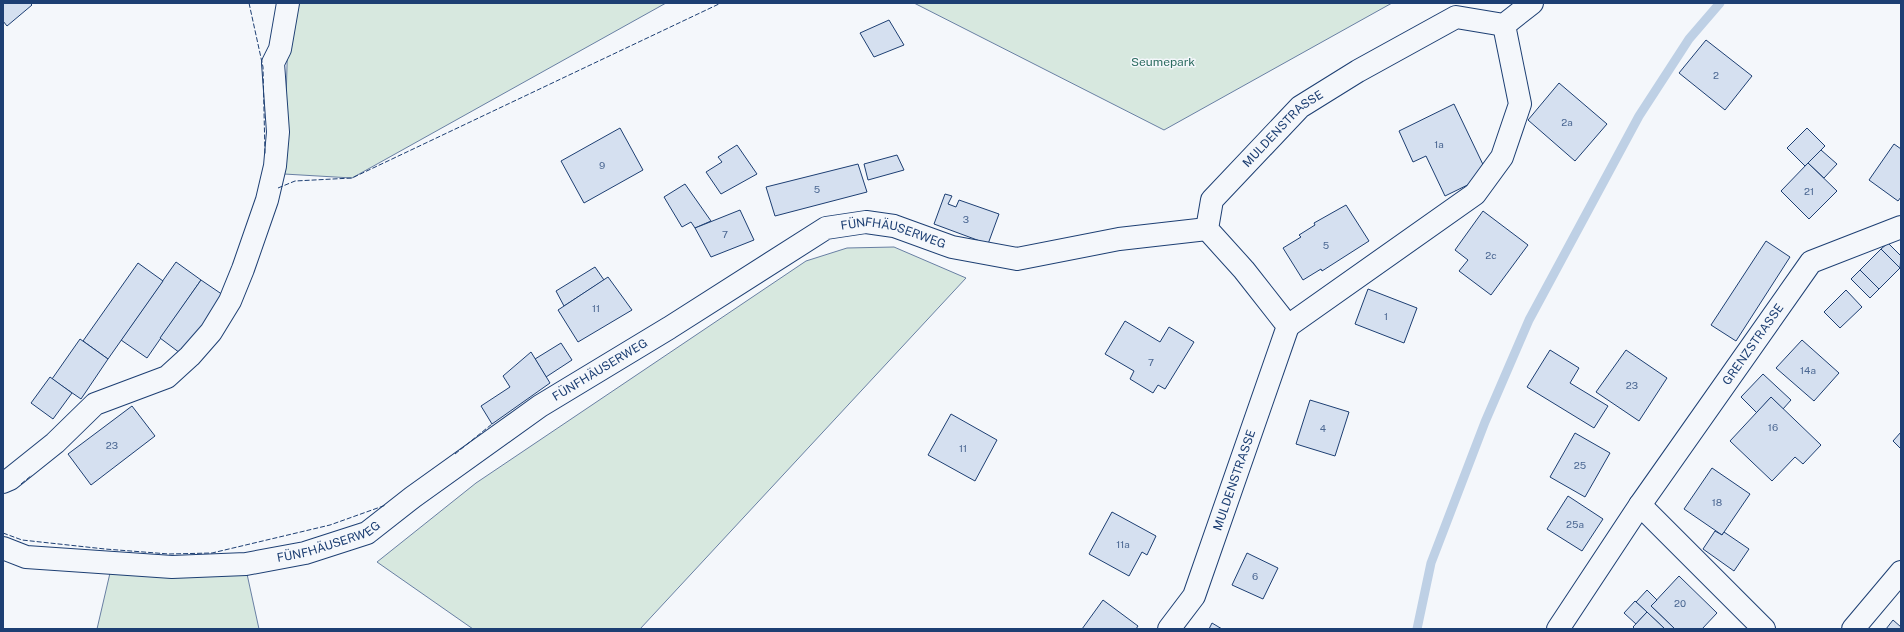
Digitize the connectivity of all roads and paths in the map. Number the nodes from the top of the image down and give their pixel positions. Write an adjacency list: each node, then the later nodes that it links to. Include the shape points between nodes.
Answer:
1 (288, 3): 7 (street, via 280,49 273,63 278,132 275,166 267,200 230,301 211,332 190,356 166,377 95,404 55,443)
2 (1532, 3): 3 (street)
3 (1504, 25): 5 (street, MULDENSTRASSE, via 1456,17 1358,71 1300,107 1212,200); 6 (street, via 1520,104 1502,157 1475,194)
4 (1901, 227): 8 (street, GRENZSTRASSE, via 1811,262)
5 (1207, 229): 6 (street, via 1244,270); 9 (street, FÜNFHÄUSERWEG, via 1119,239 1017,259 952,247 894,226 866,222 826,228 540,406 367,533 305,553 246,564 172,567 26,558)
6 (1288, 326): 11 (street, MULDENSTRASSE, via 1194,596)
7 (3, 482)
8 (1640, 506): 12 (street, GRENZSTRASSE); 13 (street)
9 (3, 548)
10 (1901, 572): 14 (street)
11 (1169, 629)
12 (1558, 629)
13 (1764, 629)
14 (1853, 629)

